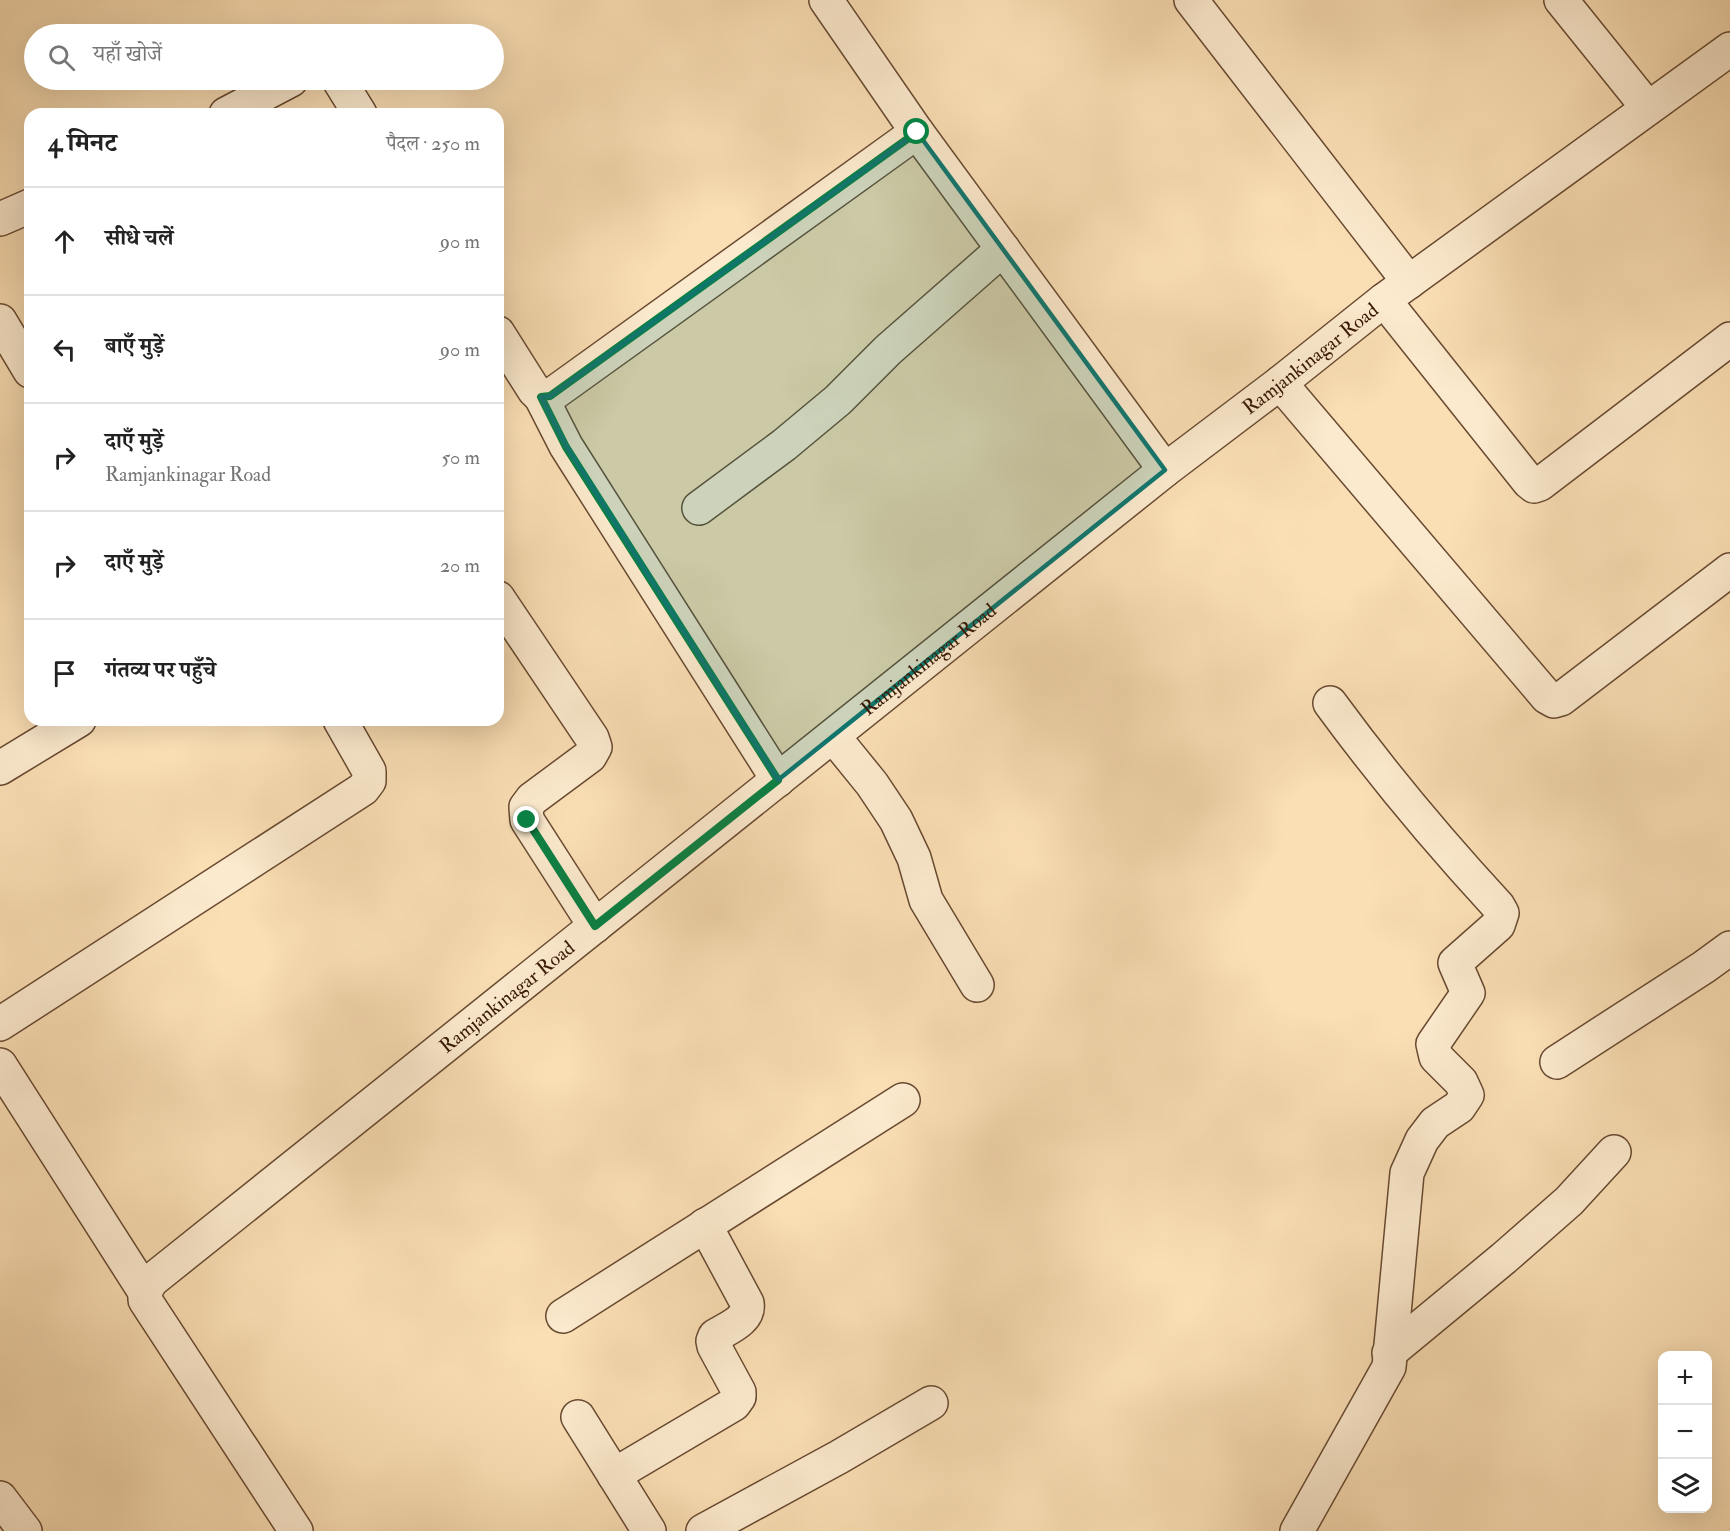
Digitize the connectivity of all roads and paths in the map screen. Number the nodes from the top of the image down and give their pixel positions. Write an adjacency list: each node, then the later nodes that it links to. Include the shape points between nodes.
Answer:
1 (1191, 0): 14 (street)
2 (1561, 0): 9 (street)
3 (837, 4): 10 (street)
4 (1730, 50): 9 (street, Ramjankinagar Road)
5 (272, 90): 7 (street)
6 (345, 90): 8 (street)
7 (237, 108)
8 (356, 108)
9 (1648, 108): 14 (street, Ramjankinagar Road)
10 (917, 132): 13 (street); 20 (street, via 550,396)
11 (24, 209): 12 (street)
12 (0, 219)
13 (1003, 249): 21 (street); 22 (street, via 888,350 838,400)
14 (1397, 291): 16 (street, via 1534,486); 19 (street, Ramjankinagar Road)
15 (0, 321): 18 (street)
16 (1730, 339)
17 (504, 342): 20 (street)
18 (24, 361)
19 (1280, 383): 21 (street, Ramjankinagar Road); 23 (street, via 1554,701)
20 (541, 397): 30 (street, via 566,447)
21 (1165, 470): 28 (street, Ramjankinagar Road)
22 (699, 508)
23 (1730, 570)
24 (504, 607): 31 (street, via 595,747 590,756 526,807 527,820)
25 (1330, 703): 42 (street, via 1377,767 1502,913 1498,925 1455,963 1468,993 1432,1044 1436,1057 1461,1082 1467,1095 1459,1107 1435,1123 1422,1140 1407,1173)
26 (69, 726): 29 (street)
27 (343, 726): 34 (street, via 369,771 369,781 363,789)
28 (832, 736): 30 (street, Ramjankinagar Road); 33 (street, via 896,820 914,858 926,900)
29 (0, 768)
30 (778, 780): 31 (street, Ramjankinagar Road)
31 (595, 926): 40 (street, Ramjankinagar Road, via 151,1281)
32 (1730, 948): 35 (street)
33 (977, 985)
34 (0, 1024)
35 (1557, 1062)
36 (0, 1065): 40 (street)
37 (903, 1100): 39 (street)
38 (1614, 1152): 42 (street, via 1569,1202)
39 (705, 1225): 41 (street); 45 (street, via 747,1304 745,1317 713,1341 739,1397 734,1404)
40 (145, 1292): 48 (street, via 145,1300)
41 (563, 1316)
42 (1389, 1353): 51 (street, via 1389,1367)
43 (931, 1403): 50 (street)
44 (578, 1417): 45 (street)
45 (614, 1475): 49 (street)
46 (0, 1498): 47 (street)
47 (25, 1531)
48 (296, 1531)
49 (649, 1531)
50 (703, 1531)
51 (1297, 1531)

